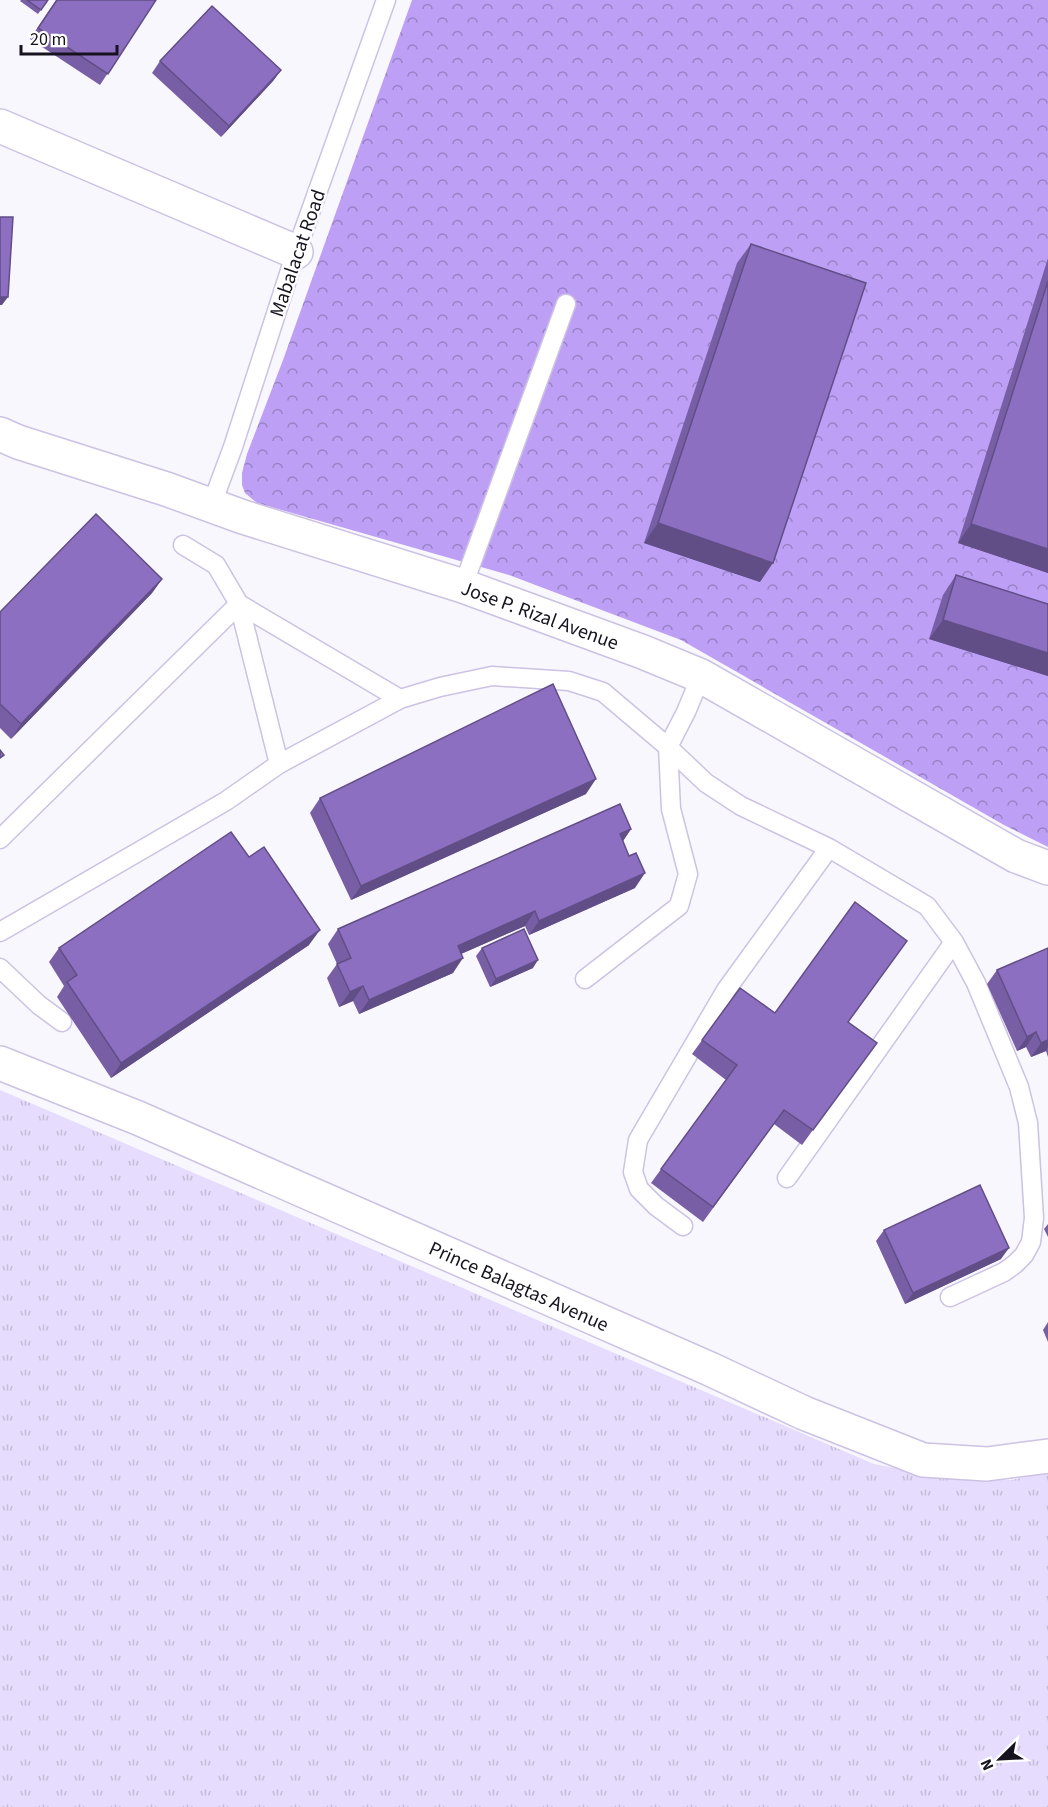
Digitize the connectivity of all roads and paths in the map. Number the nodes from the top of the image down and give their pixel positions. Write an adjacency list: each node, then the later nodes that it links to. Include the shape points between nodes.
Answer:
1 (386, 0): 3 (lane, Mabalacat Road)
2 (0, 126): 3 (street)
3 (296, 252): 6 (lane, Mabalacat Road)
4 (566, 304): 8 (lane)
5 (0, 434): 6 (street, Jose P. Rizal Avenue)
6 (211, 506): 8 (street, Jose P. Rizal Avenue)
7 (183, 545): 9 (lane, via 216,565)
8 (463, 586): 10 (street, Jose P. Rizal Avenue)
9 (239, 603): 11 (lane); 13 (lane); 14 (lane)
10 (701, 676): 12 (lane); 16 (street, Jose P. Rizal Avenue, via 1016,856)
11 (400, 699): 12 (lane, via 492,676 569,681 603,692); 13 (lane)
12 (668, 747): 15 (lane, via 706,783 741,806); 20 (lane, via 671,809 688,874 679,906)
13 (279, 764): 17 (lane, via 226,801)
14 (0, 839)
15 (829, 848): 18 (lane, via 927,906); 24 (lane, via 726,990 638,1140 633,1172 639,1189)
16 (1048, 868)
17 (0, 932)
18 (954, 942): 23 (lane); 25 (lane, via 976,983 1019,1087 1028,1123 1034,1218 1031,1242 1020,1259 1004,1272)
19 (0, 968): 21 (lane)
20 (585, 979)
21 (62, 1022)
22 (0, 1063): 26 (street, Prince Balagtas Avenue, via 138,1118 804,1413 923,1460 987,1464)
23 (787, 1178)
24 (683, 1226)
25 (950, 1298)
26 (1048, 1456)

